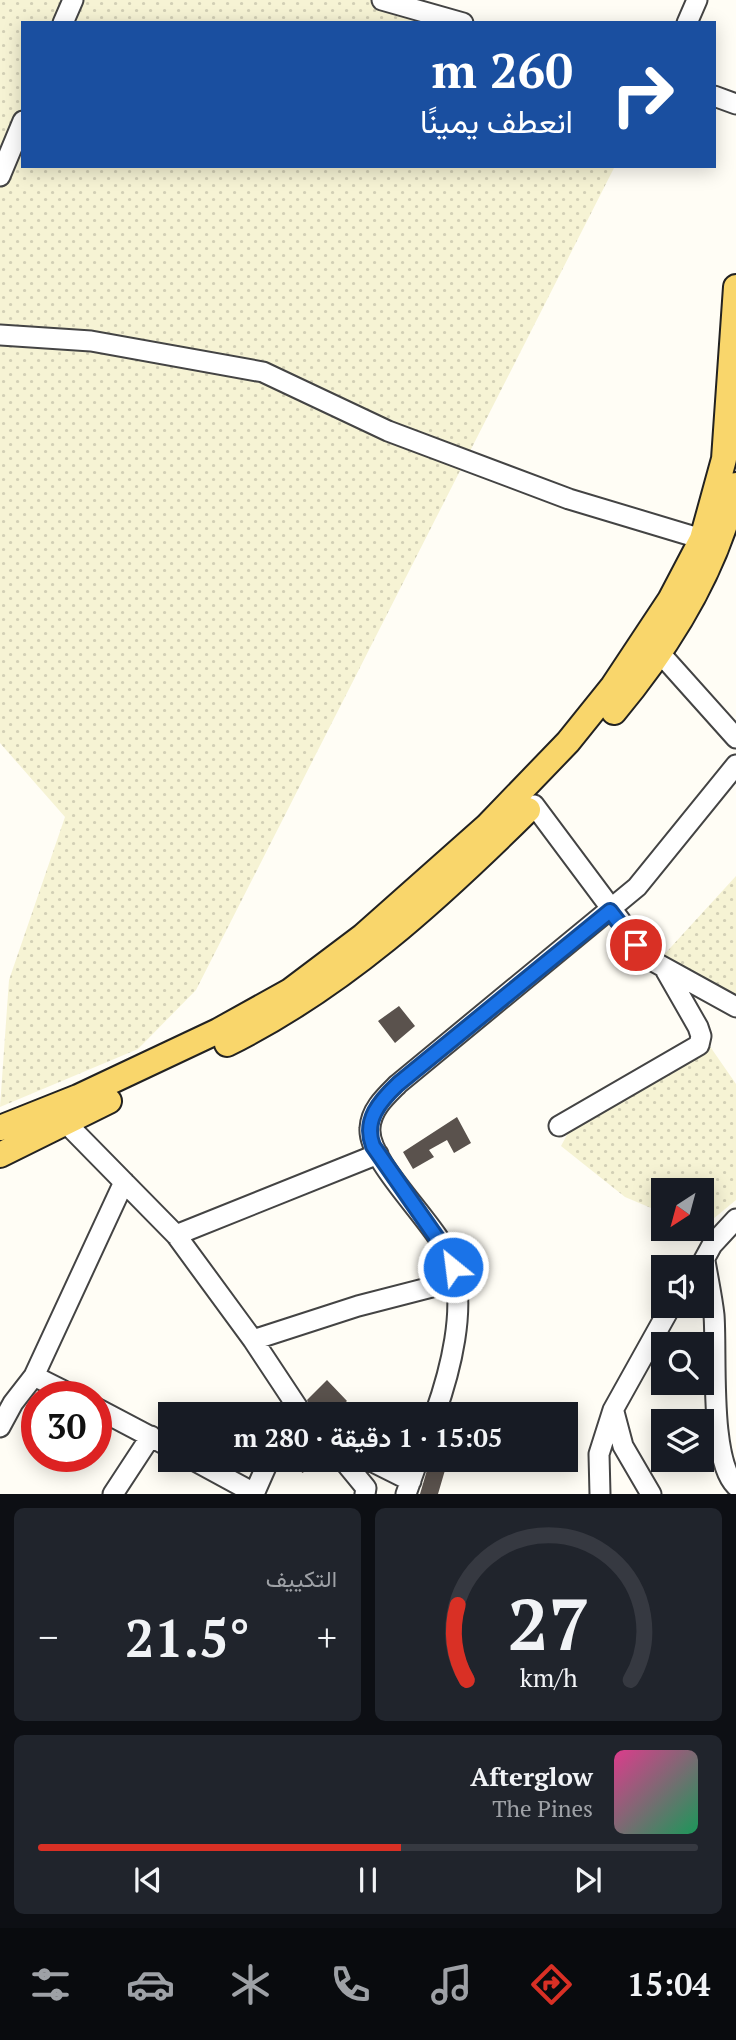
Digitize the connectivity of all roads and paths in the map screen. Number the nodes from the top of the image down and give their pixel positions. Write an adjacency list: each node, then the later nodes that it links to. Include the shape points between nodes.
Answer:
1 (73, 0): 4 (street)
2 (382, 0): 5 (street)
3 (698, 0): 6 (street)
4 (64, 21)
5 (456, 21)
6 (688, 21)
7 (716, 97): 8 (street)
8 (736, 104)
9 (21, 126): 10 (street)
10 (0, 176)
11 (736, 287): 14 (main road)
12 (0, 335): 14 (street, via 91,341 263,372 409,439 607,512)
13 (736, 485): 14 (main road)
14 (719, 544): 15 (main road); 24 (main road, via 670,600 613,686 568,742 509,806 363,936 289,991 218,1031)
15 (659, 652): 16 (street); 18 (main road)
16 (736, 738)
17 (736, 765): 19 (street, via 650,874)
18 (534, 805): 19 (street); 22 (main road, via 387,940 308,1000 268,1024)
19 (610, 911): 20 (street, via 649,959); 25 (street, via 386,1096 370,1129)
20 (666, 971): 21 (street); 23 (street, via 698,1027 699,1045)
21 (736, 1007)
22 (65, 1122): 26 (main road); 27 (street)
23 (559, 1126)
24 (0, 1128)
25 (378, 1154): 29 (street); 31 (street, via 446,1251)
26 (0, 1155)
27 (124, 1182): 29 (street); 35 (street)
28 (736, 1219): 30 (street)
29 (176, 1235): 34 (street)
30 (707, 1255)
31 (455, 1281): 34 (street); 38 (street, via 455,1339)
32 (664, 1318): 39 (street)
33 (713, 1318): 42 (street)
34 (253, 1340): 37 (street)
35 (34, 1376): 36 (street); 41 (street)
36 (44, 1381)
37 (290, 1402)
38 (439, 1402)
39 (613, 1410): 55 (street, via 599,1454); 56 (street, via 623,1446)
40 (112, 1416): 43 (street)
41 (0, 1427)
42 (717, 1429): 45 (street); 50 (street, via 728,1479)
43 (151, 1436): 44 (street); 52 (street)
44 (158, 1440)
45 (736, 1443)
46 (215, 1472): 53 (street)
47 (264, 1472): 53 (street)
48 (353, 1472): 54 (street, via 366,1488)
49 (386, 1472): 51 (street)
50 (736, 1486)
51 (409, 1488)
52 (113, 1494)
53 (254, 1494)
54 (365, 1494)
55 (600, 1494)
56 (651, 1494)

